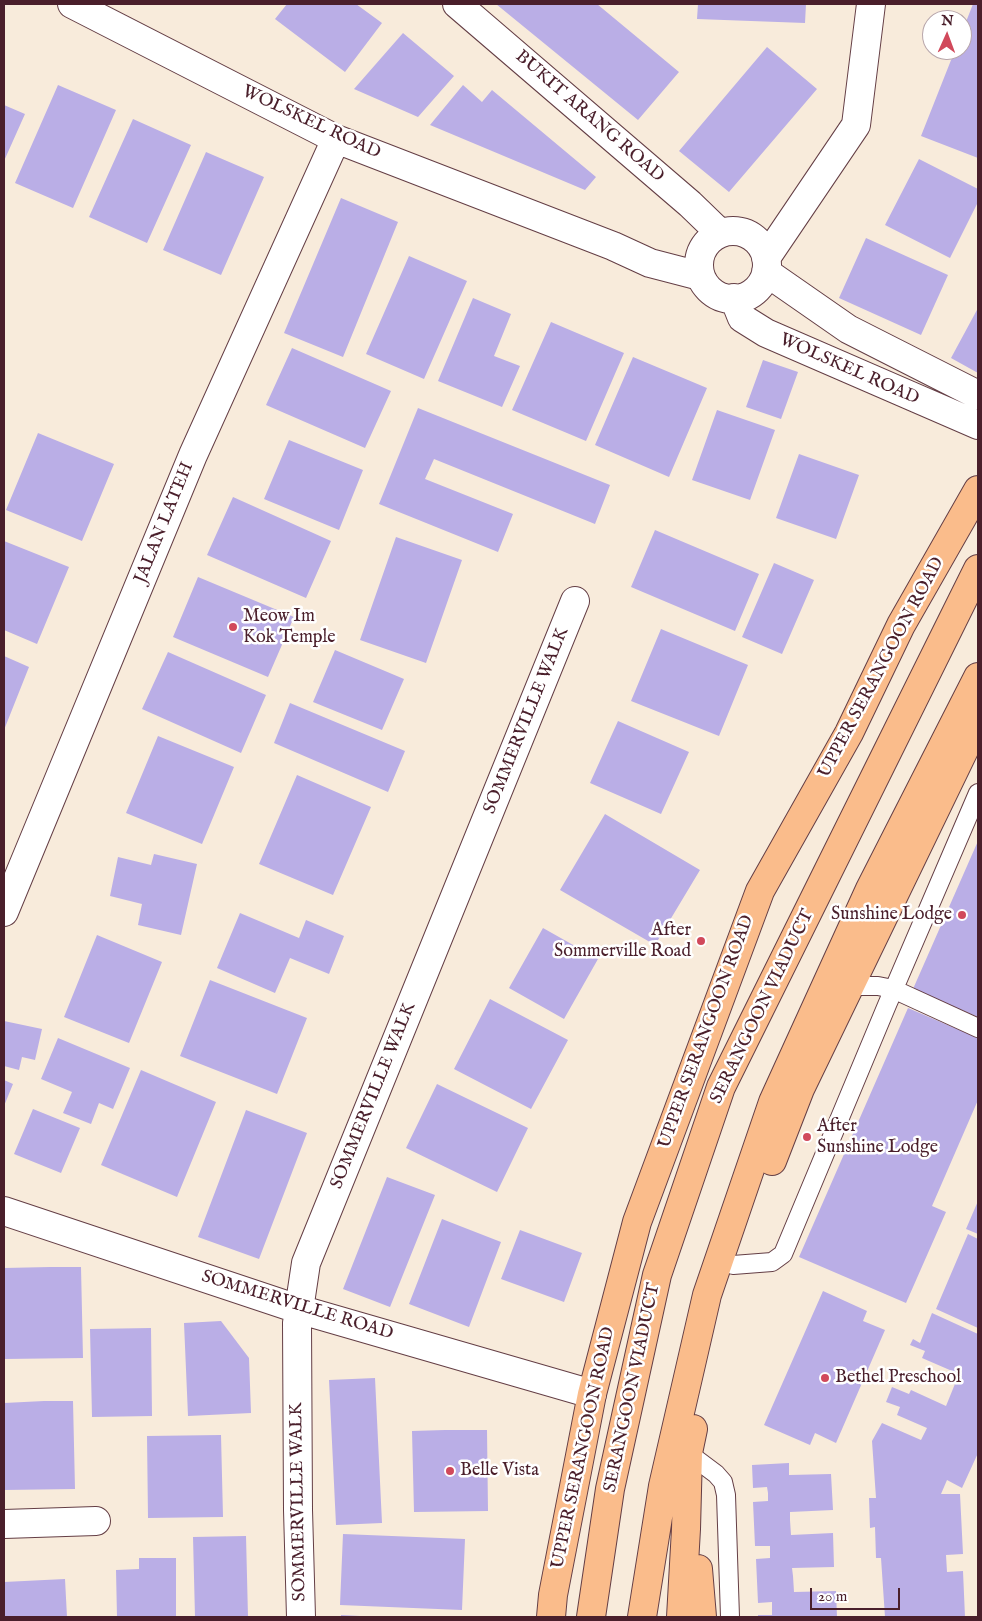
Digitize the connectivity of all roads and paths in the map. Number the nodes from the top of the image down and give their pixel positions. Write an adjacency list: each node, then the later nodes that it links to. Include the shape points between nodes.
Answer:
1 (72, 4): 4 (street, WOLSKEL ROAD)
2 (457, 4): 5 (street, BUKIT ARANG ROAD)
3 (871, 4): 6 (street, via 856,125)
4 (336, 139): 7 (street, WOLSKEL ROAD, via 650,263); 17 (street, JALAN LATEH, via 193,455)
5 (720, 233): 6 (street, via 735,231 749,235 760,245); 7 (street, via 707,242)
6 (766, 265): 8 (street, via 760,285 748,295); 9 (street, WOLSKEL ROAD, via 848,329)
7 (699, 267): 8 (street, via 708,288 720,296)
8 (734, 298): 10 (street, WOLSKEL ROAD, via 742,318 766,333)
9 (978, 396)
10 (978, 425)
11 (978, 490): 24 (main road, UPPER SERANGOON ROAD, via 902,625 849,733 760,891 637,1222)
12 (978, 570): 31 (main road, SERANGOON VIADUCT, via 721,1087 657,1275 610,1489)
13 (575, 601): 23 (street, SOMMERVILLE WALK, via 306,1263)
14 (978, 677): 32 (main road, via 870,889 773,1102 707,1295 663,1486)
15 (978, 721): 18 (main road)
16 (978, 793): 19 (lane)
17 (4, 912)
18 (849, 986): 19 (lane); 22 (main road, via 800,1089)
19 (893, 989): 20 (lane); 22 (lane, via 783,1254 772,1262)
20 (978, 1028)
21 (4, 1211): 23 (street, SOMMERVILLE ROAD)
22 (733, 1265): 25 (main road, via 707,1360)
23 (298, 1309): 24 (street, SOMMERVILLE ROAD); 29 (street, SOMMERVILLE WALK)
24 (592, 1394): 30 (main road, UPPER SERANGOON ROAD)
25 (688, 1453): 28 (main road); 35 (lane, via 723,1482)
26 (96, 1521): 27 (street)
27 (4, 1524)
28 (686, 1529): 33 (main road); 34 (main road, via 699,1574)
29 (301, 1617)
30 (551, 1617)
31 (591, 1617)
32 (642, 1617)
33 (681, 1617)
34 (702, 1617)
35 (730, 1617)

